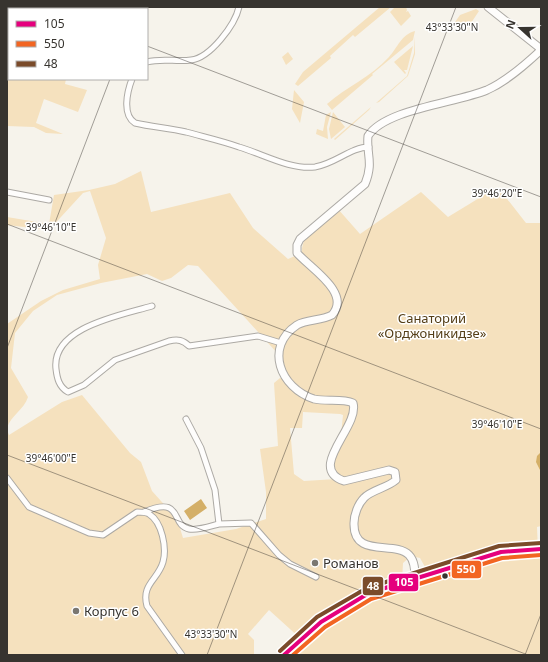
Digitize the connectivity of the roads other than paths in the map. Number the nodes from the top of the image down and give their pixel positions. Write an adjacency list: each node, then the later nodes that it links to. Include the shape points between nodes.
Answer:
1 (239, 7): 4 (street, via 230,29 223,38 199,57 190,60)
2 (488, 7): 3 (street)
3 (541, 50): 6 (street, via 524,66 489,89 378,124 368,136)
4 (148, 62)
5 (132, 80): 6 (street, via 127,114 130,119 141,124 175,129 300,166 315,167 348,155 354,150)
6 (369, 147): 10 (street, via 369,174 365,184 300,239 297,245 297,253 337,294 337,307 327,318 303,322)
7 (7, 192): 8 (street)
8 (49, 200)
9 (152, 306): 10 (street, via 86,327 65,341 58,352 55,364 57,378 63,389 68,392 84,385 115,360 176,339 184,341 189,346 258,336)
10 (281, 343): 17 (street, via 278,354 282,370 291,386 312,398 353,403 348,425 331,459 330,465 337,479 344,481 388,470 395,472 396,480 392,484 363,499 354,519 354,528 357,537 364,544 408,554 415,566)
11 (186, 419): 14 (street, via 201,448 215,490)
12 (7, 478): 13 (street, via 28,507 89,533 103,535 131,515)
13 (144, 512): 14 (street, via 158,506 167,506 172,509 183,526 189,529); 18 (street, via 154,519 160,528 165,550 163,562 146,589 146,600)
14 (220, 524): 16 (street, via 251,523 279,555 290,564)
15 (541, 549): 17 (main road, via 501,552)
16 (316, 577)
17 (415, 578): 19 (main road, via 369,593 347,605 314,628)
18 (182, 655)
19 (284, 655)

